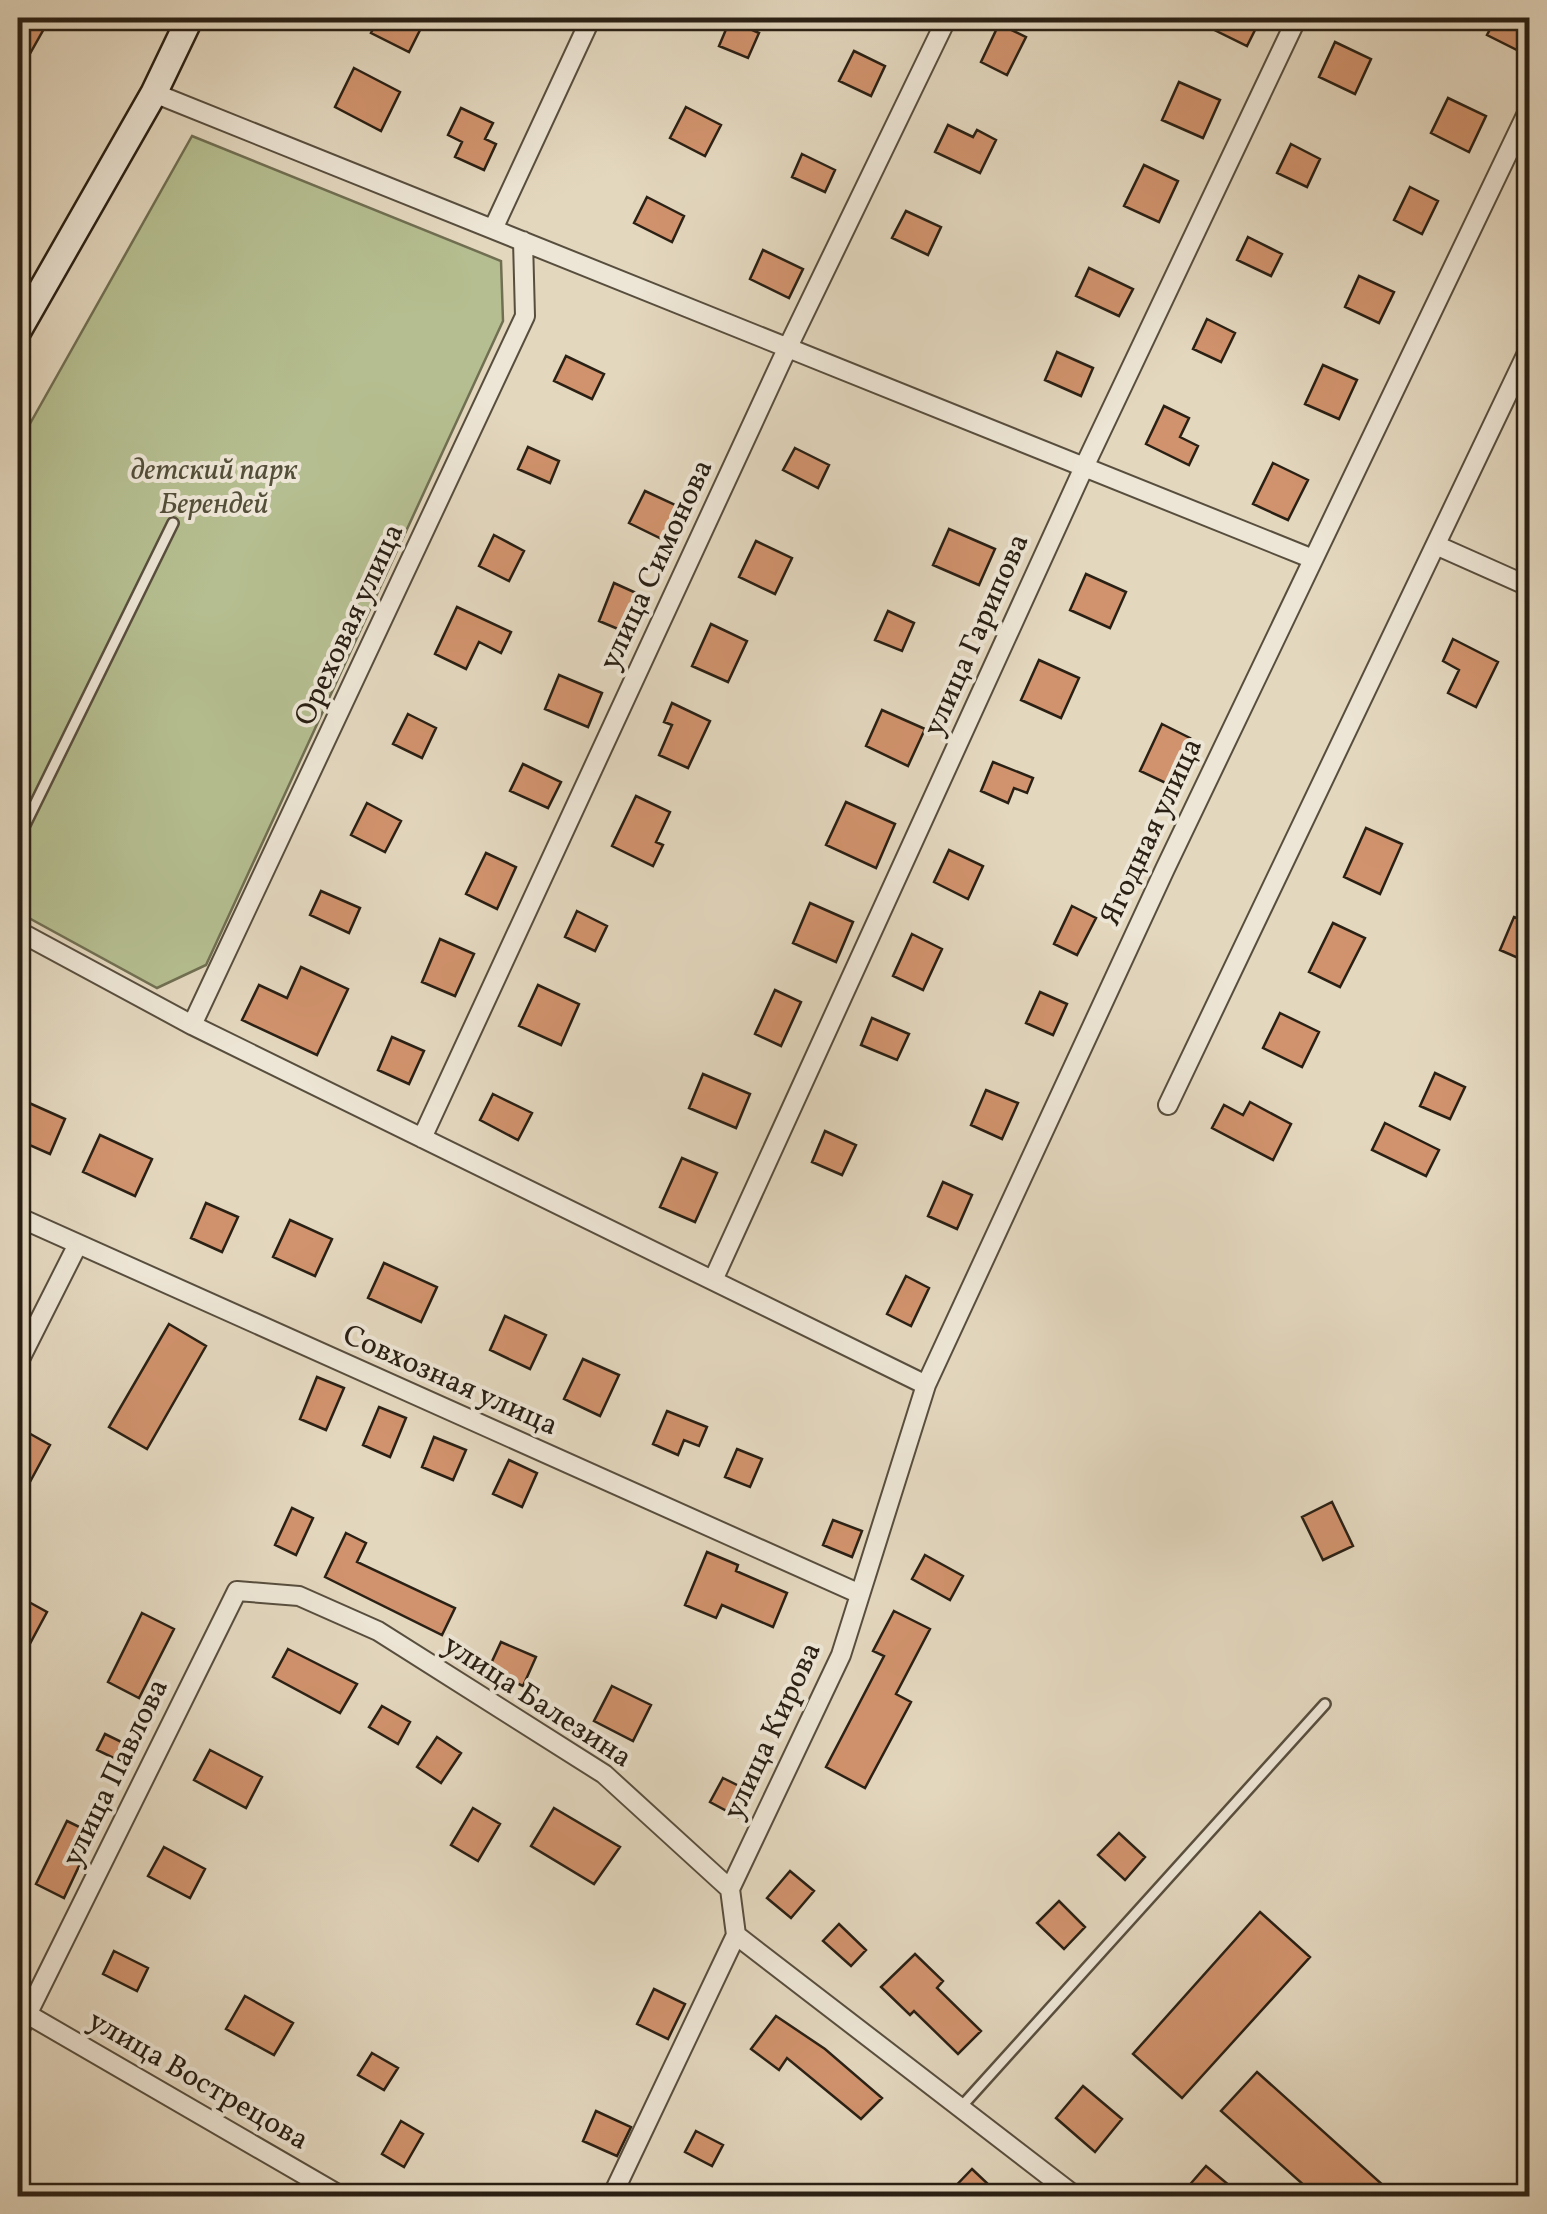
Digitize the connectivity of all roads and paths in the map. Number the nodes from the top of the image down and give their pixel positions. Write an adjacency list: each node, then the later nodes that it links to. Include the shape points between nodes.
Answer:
1 (190, 18): 5 (main road)
2 (592, 18): 7 (street)
3 (946, 18): 11 (street, улица Симонова)
4 (1297, 18): 12 (street, улица Гарипова)
5 (154, 93): 7 (street); 9 (main road)
6 (1530, 107): 15 (street, Ягодная улица)
7 (493, 229): 8 (street)
8 (523, 241): 11 (street); 19 (street, Ореховая улица, via 525,316)
9 (18, 331)
10 (1530, 347): 14 (street)
11 (787, 349): 12 (street); 21 (street, улица Симонова)
12 (1085, 465): 15 (street); 24 (street, улица Гарипова)
13 (173, 522): 17 (lane)
14 (1438, 546): 16 (street); 20 (street)
15 (1312, 559): 26 (street, Ягодная улица)
16 (1530, 587)
17 (18, 839)
18 (18, 931): 19 (street)
19 (192, 1025): 21 (street)
20 (1168, 1104)
21 (422, 1138): 24 (street)
22 (18, 1217): 23 (street, Совхозная улица)
23 (78, 1244): 25 (street); 28 (street, Совхозная улица)
24 (714, 1278): 26 (street)
25 (18, 1362)
26 (926, 1385): 28 (street, Ягодная улица)
27 (237, 1591): 30 (street, улица Балезина, via 299,1596 378,1632 604,1774); 32 (street, улица Павлова)
28 (860, 1594): 30 (street, улица Кирова, via 842,1655)
29 (1325, 1704): 34 (lane)
30 (730, 1889): 31 (street)
31 (736, 1934): 34 (street); 36 (street)
32 (26, 2014): 33 (street, улица Павлова); 35 (street, улица Вострецова)
33 (18, 2033)
34 (962, 2107): 37 (street)
35 (342, 2196)
36 (612, 2196)
37 (1075, 2196)

